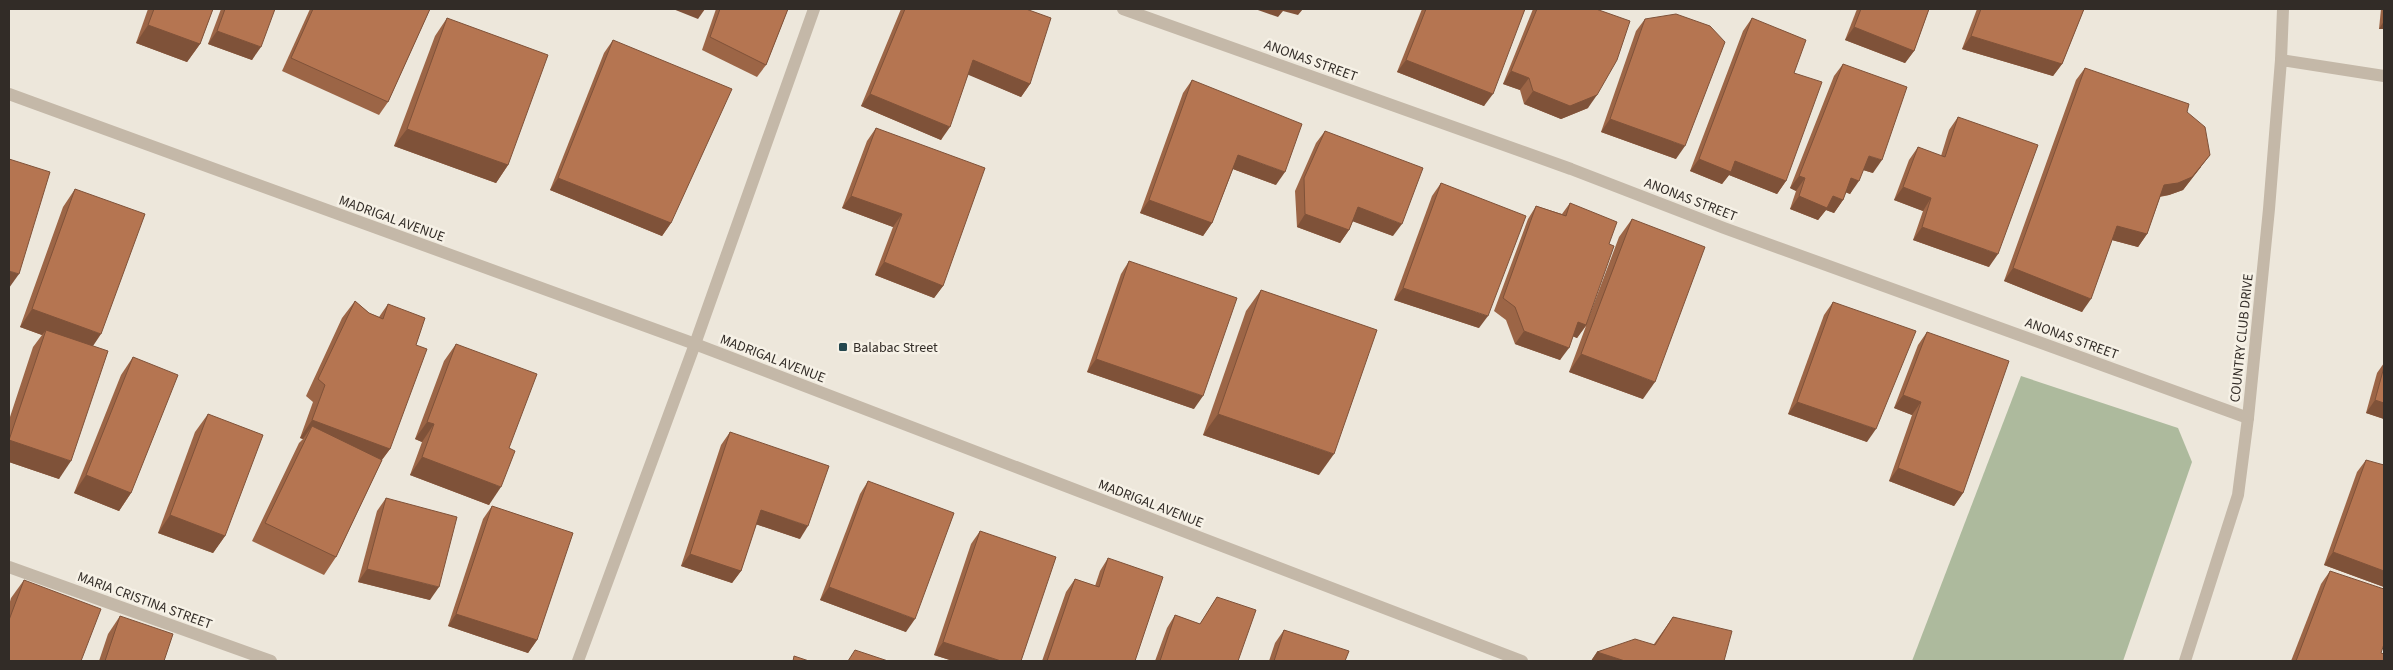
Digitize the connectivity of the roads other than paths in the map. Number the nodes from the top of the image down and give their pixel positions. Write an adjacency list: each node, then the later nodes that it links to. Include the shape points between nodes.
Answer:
1 (814, 9): 7 (street)
2 (1124, 9): 8 (street, ANONAS STREET)
3 (2282, 9): 4 (street, COUNTRY CLUB DRIVE)
4 (2281, 60): 5 (street); 8 (street, COUNTRY CLUB DRIVE)
5 (2384, 76)
6 (9, 94): 7 (street, MADRIGAL AVENUE)
7 (695, 344): 11 (street); 12 (street, MADRIGAL AVENUE)
8 (2248, 418): 13 (street, COUNTRY CLUB DRIVE, via 2238,495)
9 (9, 567): 10 (street, MARIA CRISTINA STREET)
10 (271, 661)
11 (578, 661)
12 (1522, 661)
13 (2185, 661)

